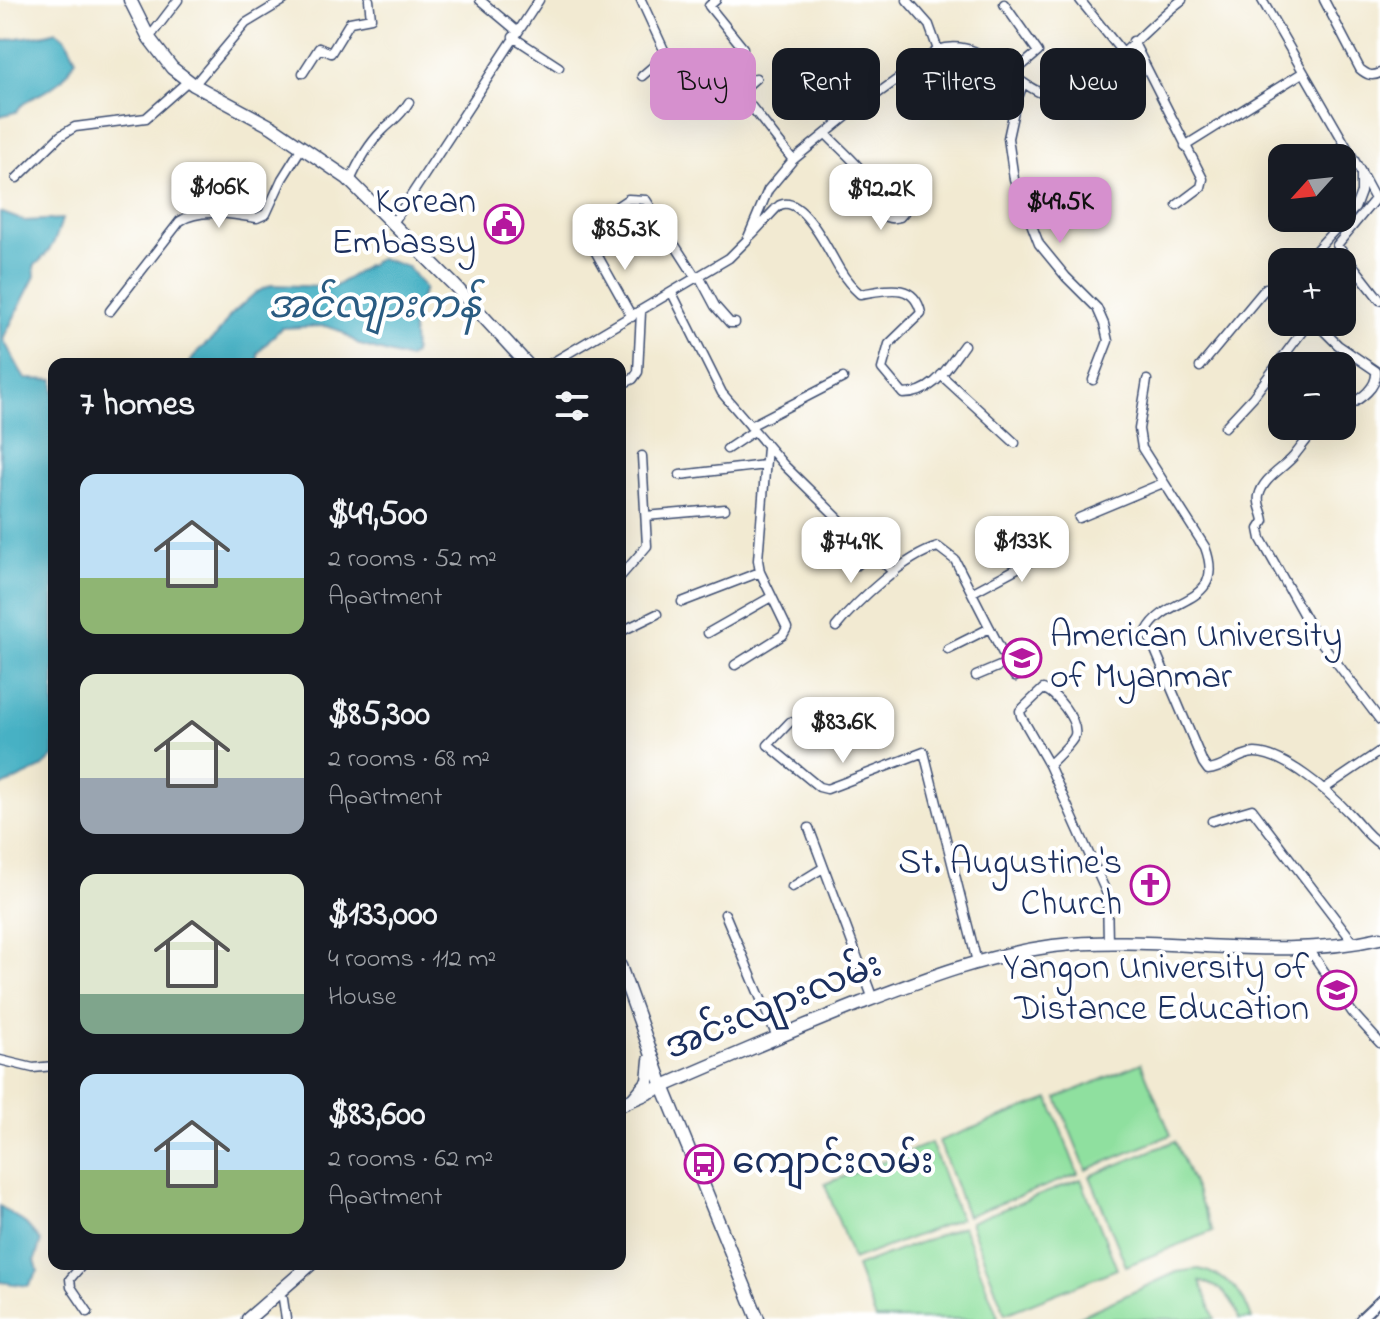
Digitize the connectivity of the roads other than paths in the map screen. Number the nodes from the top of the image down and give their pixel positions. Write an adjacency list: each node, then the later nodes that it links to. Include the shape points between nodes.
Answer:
1 (130, 0): 16 (main road)
2 (178, 0): 16 (street)
3 (284, 0): 31 (street, via 246,23)
4 (369, 0): 26 (street, via 371,18 350,22 331,53 319,48)
5 (480, 0): 15 (street)
6 (539, 0): 15 (street)
7 (641, 0): 29 (street, via 664,50 664,57)
8 (716, 0): 18 (street, via 709,6)
9 (907, 0): 19 (street, via 929,25)
10 (1080, 0): 22 (street)
11 (1182, 0): 17 (street)
12 (1262, 0): 27 (street)
13 (1324, 0): 28 (street, via 1360,69 1374,76)
14 (1004, 4): 24 (street, via 1038,52)
15 (515, 34): 25 (street); 47 (street)
16 (149, 38): 31 (main road)
17 (1133, 41): 23 (street); 37 (street)
18 (743, 48)
19 (937, 48)
20 (944, 48): 21 (street)
21 (963, 48)
22 (1119, 48)
23 (1126, 48)
24 (1024, 64)
25 (559, 67)
26 (303, 73)
27 (1302, 73): 36 (street); 37 (street)
28 (1380, 73)
29 (642, 76)
30 (896, 82): 35 (street)
31 (191, 83): 38 (main road); 43 (street, via 146,118 75,127)
32 (409, 102): 44 (street, via 361,157)
33 (756, 113): 39 (street)
34 (1013, 120): 69 (street, via 1008,138 1014,179 1039,244 1097,308 1104,324 1108,341)
35 (826, 134): 39 (street); 42 (street)
36 (1344, 144)
37 (1185, 146): 45 (street, via 1203,179 1201,187)
38 (302, 147): 44 (main road); 55 (street, via 266,214 257,218 201,213 180,221)
39 (793, 160): 48 (street, via 768,190)
40 (1356, 164): 41 (street)
41 (1361, 172): 50 (street, via 1355,208); 54 (street, via 1375,199 1337,245)
42 (866, 177): 42 (street, via 881,214 900,217 908,203 901,186)
43 (17, 178)
44 (350, 181): 47 (main road)
45 (1177, 205)
46 (607, 213): 51 (street, via 628,199 646,200)
47 (393, 223): 64 (main road)
48 (747, 240): 51 (street); 67 (street, via 780,205 802,212 860,294 903,290 919,301 921,313 889,344 883,359 882,369 891,381 903,394 916,394)
49 (590, 242): 57 (street)
50 (1318, 248)
51 (698, 277): 53 (street); 58 (street, via 715,306)
52 (1268, 290): 66 (street)
53 (672, 293): 56 (street); 74 (street, via 722,393)
54 (1380, 300)
55 (110, 311)
56 (641, 312): 57 (street); 71 (street, via 638,372)
57 (632, 317): 65 (street)
58 (735, 323)
59 (1299, 336): 73 (street)
60 (1329, 336): 62 (street)
61 (964, 345): 67 (street)
62 (1348, 352)
63 (1356, 357): 72 (street, via 1376,371 1375,383)
64 (521, 358)
65 (560, 358)
66 (1200, 367)
67 (941, 375): 76 (street)
68 (843, 378): 74 (street)
69 (1093, 380)
70 (1147, 380): 82 (street, via 1139,429 1142,448)
71 (626, 382)
72 (1356, 401)
73 (1225, 427)
74 (752, 428): 77 (street); 78 (street)
75 (1306, 440): 105 (street, via 1260,492 1264,521 1259,529 1312,630)
76 (1015, 443)
77 (767, 447): 80 (street); 86 (street)
78 (727, 449)
79 (642, 456): 84 (street)
80 (765, 465): 81 (street); 90 (street, via 757,542)
81 (680, 475)
82 (1163, 483): 85 (street); 109 (street, via 1205,547 1210,578 1191,598 1152,621 1147,636 1203,763 1216,770 1251,753 1272,755)
83 (725, 509): 84 (street)
84 (646, 516): 89 (street, via 647,546)
85 (1079, 518)
86 (850, 529): 88 (street); 88 (street, via 834,544 834,552 848,565 857,565)
87 (1055, 548): 92 (street)
88 (872, 552): 91 (street)
89 (626, 570)
90 (760, 572): 93 (street); 94 (street)
91 (894, 573): 92 (street, via 938,547 955,560); 96 (street, via 858,600)
92 (973, 592): 97 (street)
93 (771, 597): 99 (street); 102 (street, via 786,632)
94 (682, 602)
95 (657, 614): 98 (street)
96 (836, 627)
97 (990, 628): 100 (street); 101 (street)
98 (626, 629)
99 (708, 633)
100 (948, 649)
101 (1007, 663): 103 (street); 104 (street)
102 (735, 665)
103 (976, 676)
104 (1015, 677)
105 (1380, 720)
106 (790, 722): 120 (street, via 768,745 827,789 924,752)
107 (1380, 751): 109 (street)
108 (1049, 765): 108 (street, via 1020,711 1043,689 1059,698 1075,731); 117 (street, via 1107,894)
109 (1324, 789): 112 (street)
110 (1212, 821): 118 (street, via 1252,809 1257,813)
111 (809, 828): 113 (street)
112 (1380, 844)
113 (823, 868): 114 (street); 122 (street)
114 (792, 887)
115 (725, 914): 123 (street)
116 (1380, 938): 118 (main road, အင်းလျားလမ်း)
117 (1108, 943): 119 (main road, အင်းလျားလမ်း); 120 (main road, အင်းလျားလမ်း, via 1051,947)
118 (1354, 944): 119 (main road, အင်းလျားလမ်း)
119 (1309, 949): 124 (street)
120 (977, 962): 122 (main road, အင်းလျားလမ်း)
121 (626, 983): 125 (main road)
122 (873, 999): 123 (main road, အင်းလျားလမ်း)
123 (777, 1037): 128 (main road, အင်းလျားလမ်း)
124 (1380, 1043)
125 (651, 1053): 128 (main road); 129 (main road, via 648,1081)
126 (0, 1060): 127 (street)
127 (48, 1067)
128 (663, 1086): 129 (main road, အင်းလျားလမ်း); 138 (main road)
129 (633, 1099): 130 (main road, အင်းလျားလမ်း)
130 (626, 1102)
131 (78, 1270): 135 (street, via 71,1287)
132 (302, 1270): 136 (main road)
133 (283, 1299): 137 (street)
134 (1380, 1300): 139 (street)
135 (88, 1312)
136 (248, 1319)
137 (286, 1319)
138 (758, 1319)
139 (1360, 1319)

